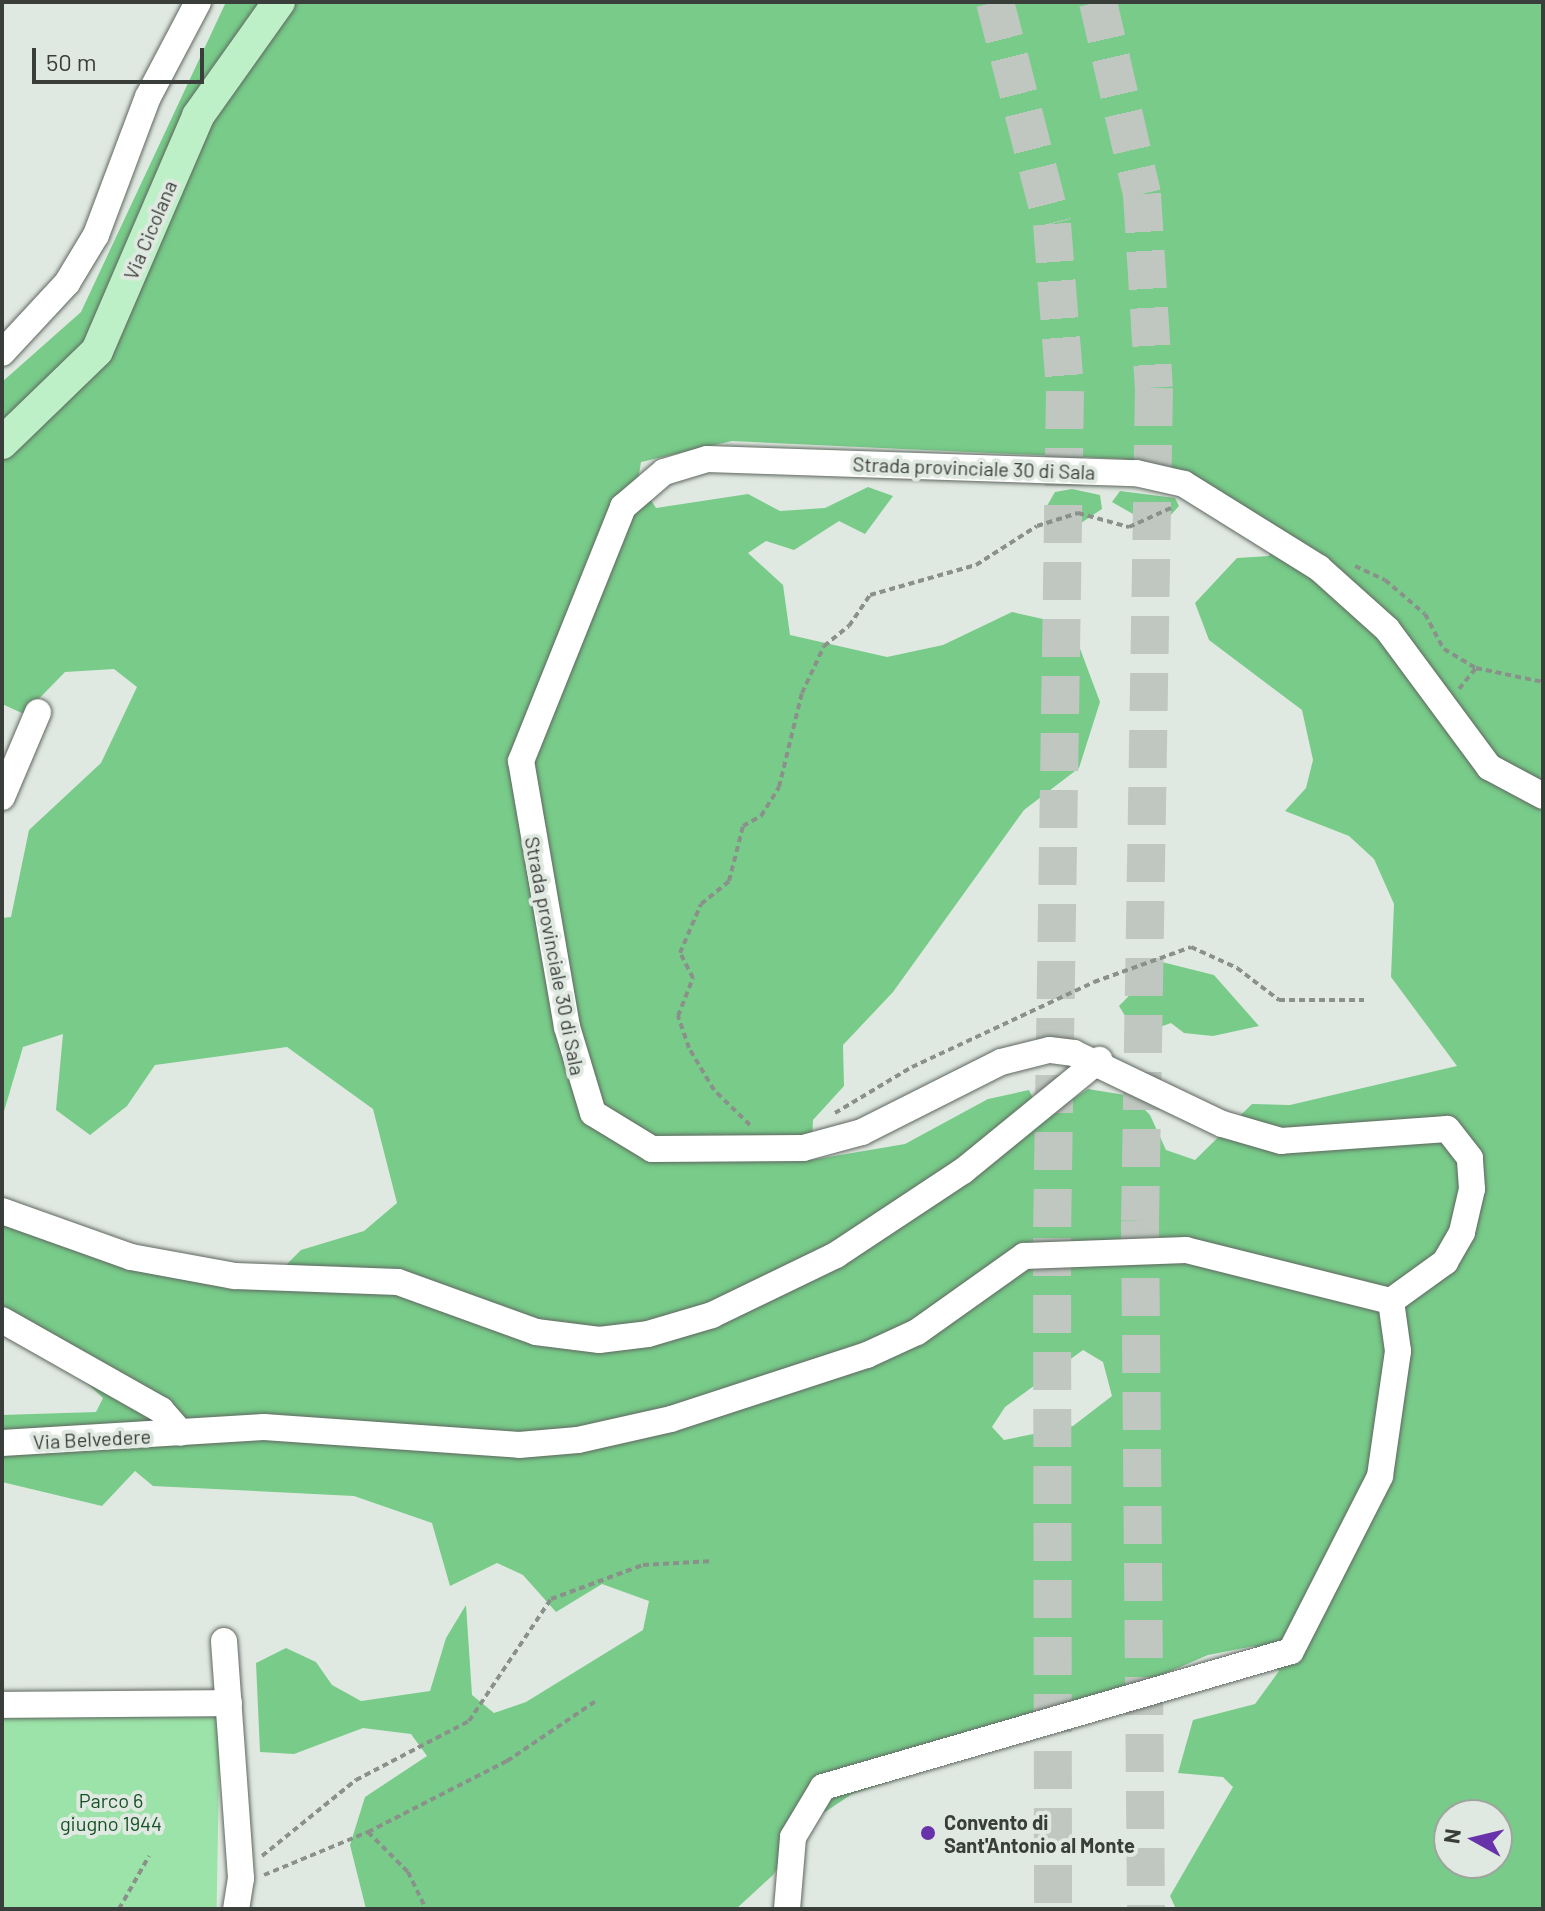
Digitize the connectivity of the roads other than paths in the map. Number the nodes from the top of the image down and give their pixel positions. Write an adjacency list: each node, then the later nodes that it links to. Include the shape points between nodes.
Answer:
1 (198, 2): 3 (street, via 148,97 96,235 67,283)
2 (279, 2): 4 (main road, Via Cicolana, via 198,116 97,351)
3 (2, 353)
4 (2, 443)
5 (38, 712): 7 (street)
6 (1543, 796): 8 (street, Strada provinciale 30 di Sala, via 1489,767 1387,629 1319,568 1210,498 1136,473 707,459 664,472 623,507 521,761 567,1027 593,1113 627,1139 689,1152 775,1149 862,1132 1027,1053 1049,1050)
7 (2, 797)
8 (1099, 1060): 9 (street, via 963,1171 836,1255 712,1315 648,1334 599,1340 536,1332 398,1282 235,1276 131,1257); 10 (street, Strada provinciale 30 di Sala, via 1222,1124 1269,1138 1427,1127 1461,1139 1472,1189 1462,1232 1445,1262)
9 (2, 1211)
10 (1391, 1301): 12 (street, via 1186,1250 1024,1256 917,1332 867,1355 578,1440 519,1445 325,1427); 18 (street, via 1397,1366 1380,1476 1291,1651 823,1787 793,1837)
11 (2, 1320): 12 (street, via 161,1410)
12 (181, 1433): 13 (street, Via Belvedere)
13 (2, 1443)
14 (224, 1641): 15 (street)
15 (229, 1703): 16 (street); 17 (street, via 241,1878)
16 (2, 1705)
17 (236, 1908)
18 (787, 1909)

